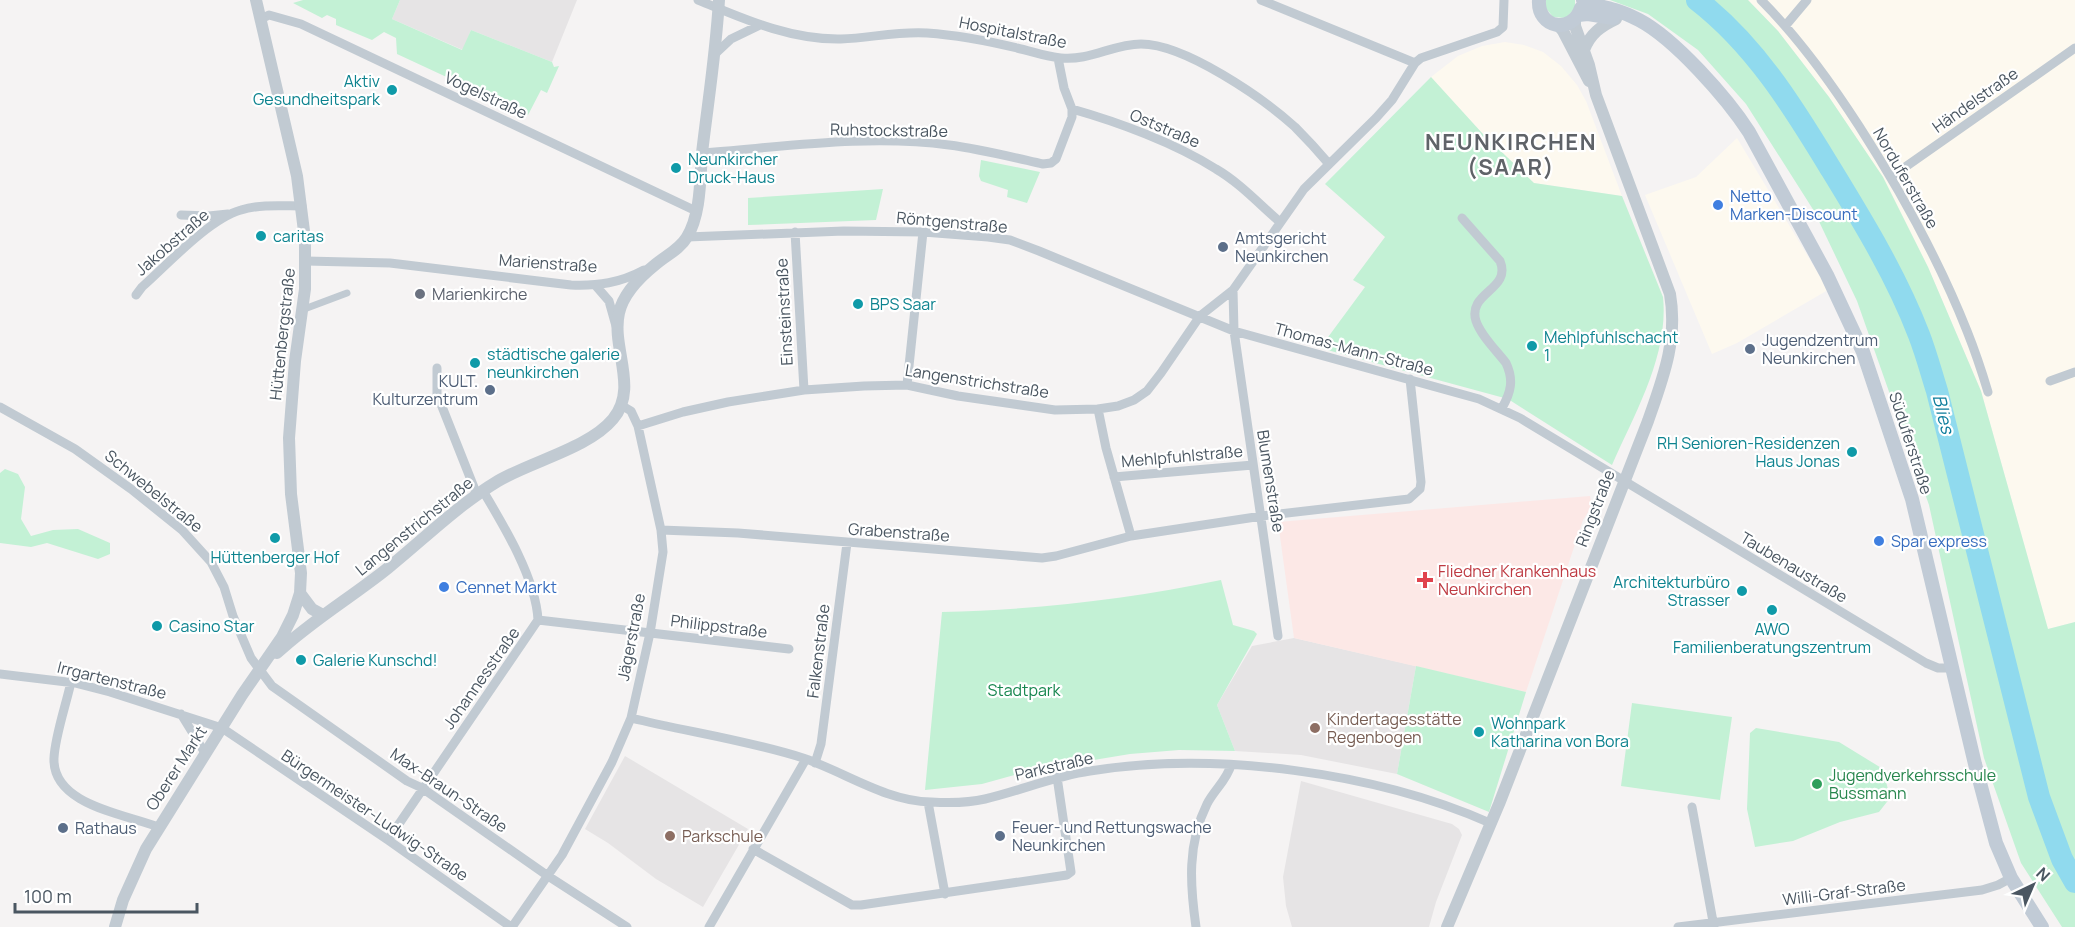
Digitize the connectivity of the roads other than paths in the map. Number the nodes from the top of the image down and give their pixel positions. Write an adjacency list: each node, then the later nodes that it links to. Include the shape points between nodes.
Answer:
1 (256, 0): 11 (street, Hüttenbergstraße)
2 (698, 0): 9 (street, Hospitalstraße)
3 (1261, 0): 21 (street)
4 (1504, 0): 21 (street, via 1503,27 1497,32)
5 (1539, 0): 13 (main road, via 1542,15)
6 (1582, 0): 10 (main road); 20 (main road, Süduferstraße, via 1641,21)
7 (1761, 0): 14 (street, Norduferstraße)
8 (1807, 0): 14 (street)
9 (719, 4): 15 (street, Hospitalstraße); 18 (street, Marienstraße)
10 (1576, 17): 12 (main road, Süduferstraße, via 1604,15); 13 (main road, Süduferstraße); 17 (street, Ringstraße, via 1575,26)
11 (261, 19): 27 (street, Hüttenbergstraße); 28 (street, Vogelstraße, via 269,15 301,24)
12 (1616, 19): 17 (street, via 1595,31); 20 (main road, Süduferstraße, via 1649,34)
13 (1558, 25): 22 (street, Ringstraße)
14 (1786, 25): 26 (street, Norduferstraße, via 1839,96)
15 (760, 26): 18 (street, via 731,39); 19 (street, Hospitalstraße, via 818,38 928,33 981,40)
16 (2075, 48): 26 (street, Händelstraße)
17 (1584, 50): 22 (street, Ringstraße)
18 (716, 52): 24 (street, Marienstraße)
19 (1058, 58): 23 (street); 25 (street, Hospitalstraße, via 1076,59 1142,44 1174,51 1262,101)
20 (1687, 60): 72 (main road, Süduferstraße, via 1749,132 1850,320 1912,499)
21 (1415, 63): 25 (street, Langenstrichstraße, via 1392,100)
22 (1596, 95): 60 (street, Ringstraße, via 1673,310 1674,328 1664,377)
23 (1072, 109): 24 (street, Ruhstockstraße, via 1056,159 1043,164 948,145 905,142); 32 (street, Oststraße, via 1149,136 1218,169)
24 (702, 153): 28 (street, Marienstraße)
25 (1329, 164): 32 (street, Langenstrichstraße)
26 (1891, 177): 52 (street, Norduferstraße, via 1967,331)
27 (302, 206): 29 (street, Jakobstraße, via 251,208); 36 (street, Hüttenbergstraße)
28 (696, 211): 35 (street, Marienstraße)
29 (230, 214): 30 (street, Jakobstraße); 41 (street, Jakobstraße, via 199,236)
30 (181, 215)
31 (1462, 218): 55 (street, via 1500,261 1502,269 1501,279 1479,300 1475,311 1477,325 1509,370 1511,389)
32 (1280, 222): 39 (street, Langenstrichstraße)
33 (795, 232): 34 (street, Röntgenstraße); 35 (street, Röntgenstraße); 51 (street, Einsteinstraße)
34 (922, 232): 43 (street, Röntgenstraße, via 1010,240); 50 (street)
35 (687, 237): 37 (street, Marienstraße)
36 (306, 261): 38 (street, Marienstraße, via 390,263); 66 (street, Hüttenbergstraße, via 289,438)
37 (657, 263): 38 (street, Marienstraße, via 632,277); 44 (street, via 622,303)
38 (596, 286): 44 (street, via 609,301)
39 (1233, 290): 43 (street, Langenstrichstraße); 45 (street, Blumenstraße)
40 (347, 292): 42 (street)
41 (136, 295)
42 (307, 308)
43 (1200, 316): 45 (street, Thomas-Mann-Straße); 56 (street, Langenstrichstraße, via 1147,391 1118,406)
44 (617, 331): 53 (street, via 625,385)
45 (1234, 331): 48 (street, Thomas-Mann-Straße); 58 (street, Blumenstraße)
46 (437, 368): 61 (street, Johannesstraße, via 437,394)
47 (2075, 372): 49 (street)
48 (1410, 379): 55 (street, Thomas-Mann-Straße); 62 (street, Grabenstraße, via 1421,482 1415,495 1409,499)
49 (2050, 381)
50 (907, 385): 51 (street, Langenstrichstraße); 56 (street, Langenstrichstraße, via 1044,409)
51 (804, 390): 57 (street, Langenstrichstraße, via 728,402)
52 (1989, 392)
53 (621, 405): 57 (street, Jägerstraße, via 631,411); 61 (street, Langenstrichstraße, via 614,418 591,437)
54 (0, 407): 73 (street, Schwebelstraße, via 110,473 197,544 217,571 251,658)
55 (1502, 408): 60 (street, Thomas-Mann-Straße)
56 (1098, 409): 59 (street)
57 (638, 426): 63 (street, Jägerstraße)
58 (1253, 465): 59 (street, Mehlpfuhlstraße); 62 (street, Blumenstraße)
59 (1114, 477): 64 (street)
60 (1623, 481): 72 (street, Taubenaustraße, via 1926,663); 86 (street, Ringstraße)
61 (480, 493): 67 (street, Langenstrichstraße); 68 (street, Johannesstraße, via 521,562)
62 (1262, 516): 64 (street, Grabenstraße); 70 (street, Blumenstraße)
63 (662, 530): 65 (street, Grabenstraße); 69 (street, Jägerstraße, via 661,568)
64 (1131, 536): 65 (street, Grabenstraße, via 1042,558)
65 (847, 543): 80 (street, Falkenstraße, via 821,744)
66 (300, 593): 67 (street, via 312,609); 73 (street, Hüttenbergstraße, via 293,615)
67 (323, 615): 73 (street, Langenstrichstraße)
68 (538, 620): 69 (street, Philippstraße); 83 (street, Johannesstraße)
69 (650, 633): 71 (street, Philippstraße); 77 (street, Jägerstraße)
70 (1278, 636)
71 (789, 649)
72 (1953, 668): 91 (main road, Süduferstraße, via 1993,831)
73 (261, 669): 78 (street, Oberer Markt); 83 (street, Max-Braun-Straße, via 272,686)
74 (0, 674): 75 (street, Irrgartenstraße)
75 (71, 682): 76 (street, Irrgartenstraße); 87 (street, via 54,757 60,781 75,796 95,806)
76 (181, 714): 78 (street, Irrgartenstraße); 79 (street, Irrgartenstraße)
77 (631, 718): 80 (street, Parkstraße); 90 (street, Jägerstraße, via 600,784)
78 (222, 728): 79 (street, Oberer Markt); 88 (street, Bürgermeister-Ludwig-Straße)
79 (205, 753): 87 (street, Oberer Markt)
80 (810, 761): 84 (street, Parkstraße, via 900,798); 89 (street, Falkenstraße)
81 (1231, 765): 82 (street, Parkstraße, via 1131,767); 86 (street, Parkstraße, via 1305,772 1391,789 1457,808); 98 (street, via 1209,800 1195,836 1191,893)
82 (1057, 777): 84 (street, Parkstraße, via 983,799); 92 (street, via 1070,873)
83 (422, 788): 88 (street, Johannesstraße); 90 (street, Max-Braun-Straße)
84 (928, 802): 92 (street)
85 (1692, 807): 93 (street)
86 (1490, 823): 99 (street, Ringstraße)
87 (158, 827): 94 (street, Oberer Markt, via 134,873)
88 (388, 840): 95 (street, Bürgermeister-Ludwig-Straße)
89 (753, 849): 92 (street, via 852,905); 97 (street, Falkenstraße)
90 (548, 876): 95 (street, Jägerstraße); 96 (street, Max-Braun-Straße)
91 (2010, 878): 93 (street, Willi-Graf-Straße, via 1982,890); 101 (main road, Süduferstraße)
92 (945, 894)
93 (1714, 925): 100 (street, Willi-Graf-Straße)
94 (115, 927)
95 (512, 927)
96 (627, 927)
97 (709, 927)
98 (1196, 927)
99 (1447, 927)
100 (1678, 927)
101 (2042, 927)

